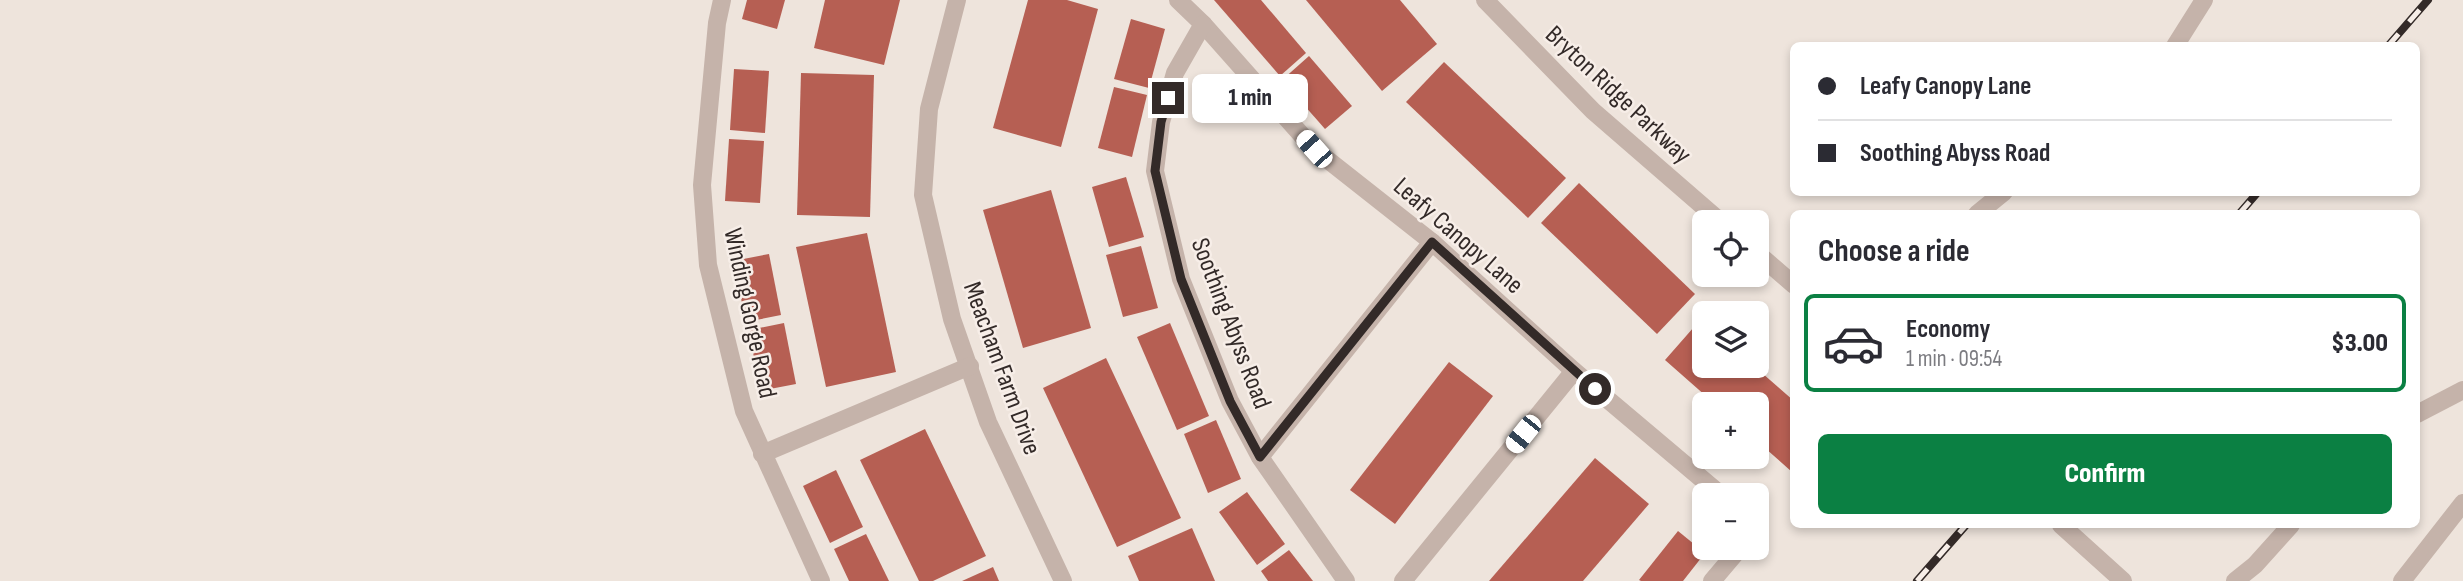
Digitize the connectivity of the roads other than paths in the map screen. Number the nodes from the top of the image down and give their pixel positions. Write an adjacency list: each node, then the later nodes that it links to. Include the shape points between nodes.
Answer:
1 (722, 0): 18 (street, Winding Gorge Road, via 702,185 708,265 744,411)
2 (957, 0): 14 (street, Meacham Farm Drive, via 929,109 923,195 952,319)
3 (1178, 0): 6 (street, Leafy Canopy Lane)
4 (1485, 0): 9 (street, Bryton Ridge Parkway, via 1593,111)
5 (2204, 0): 7 (street)
6 (1203, 24): 11 (street, Leafy Canopy Lane, via 1314,149); 19 (street, Soothing Abyss Road, via 1175,73 1161,122 1155,171 1181,279 1230,401)
7 (2178, 42)
8 (1999, 196): 10 (street)
9 (1707, 210)
10 (1982, 210)
11 (1432, 242): 15 (street, Leafy Canopy Lane); 19 (street)
12 (1769, 263): 13 (street)
13 (1790, 282)
14 (970, 366): 18 (street); 26 (street, Meacham Farm Drive, via 988,422)
15 (1574, 371): 20 (street, Leafy Canopy Lane); 28 (street)
16 (2463, 390): 17 (street)
17 (2420, 412)
18 (762, 454): 25 (street, Winding Gorge Road)
19 (1260, 457): 27 (street, Soothing Abyss Road)
20 (1707, 483)
21 (2463, 503): 32 (street)
22 (2065, 528): 30 (street)
23 (2288, 528): 31 (street)
24 (1730, 560): 29 (street)
25 (821, 581)
26 (1063, 581)
27 (1346, 581)
28 (1403, 581)
29 (1712, 581)
30 (2123, 581)
31 (2235, 581)
32 (2402, 581)

